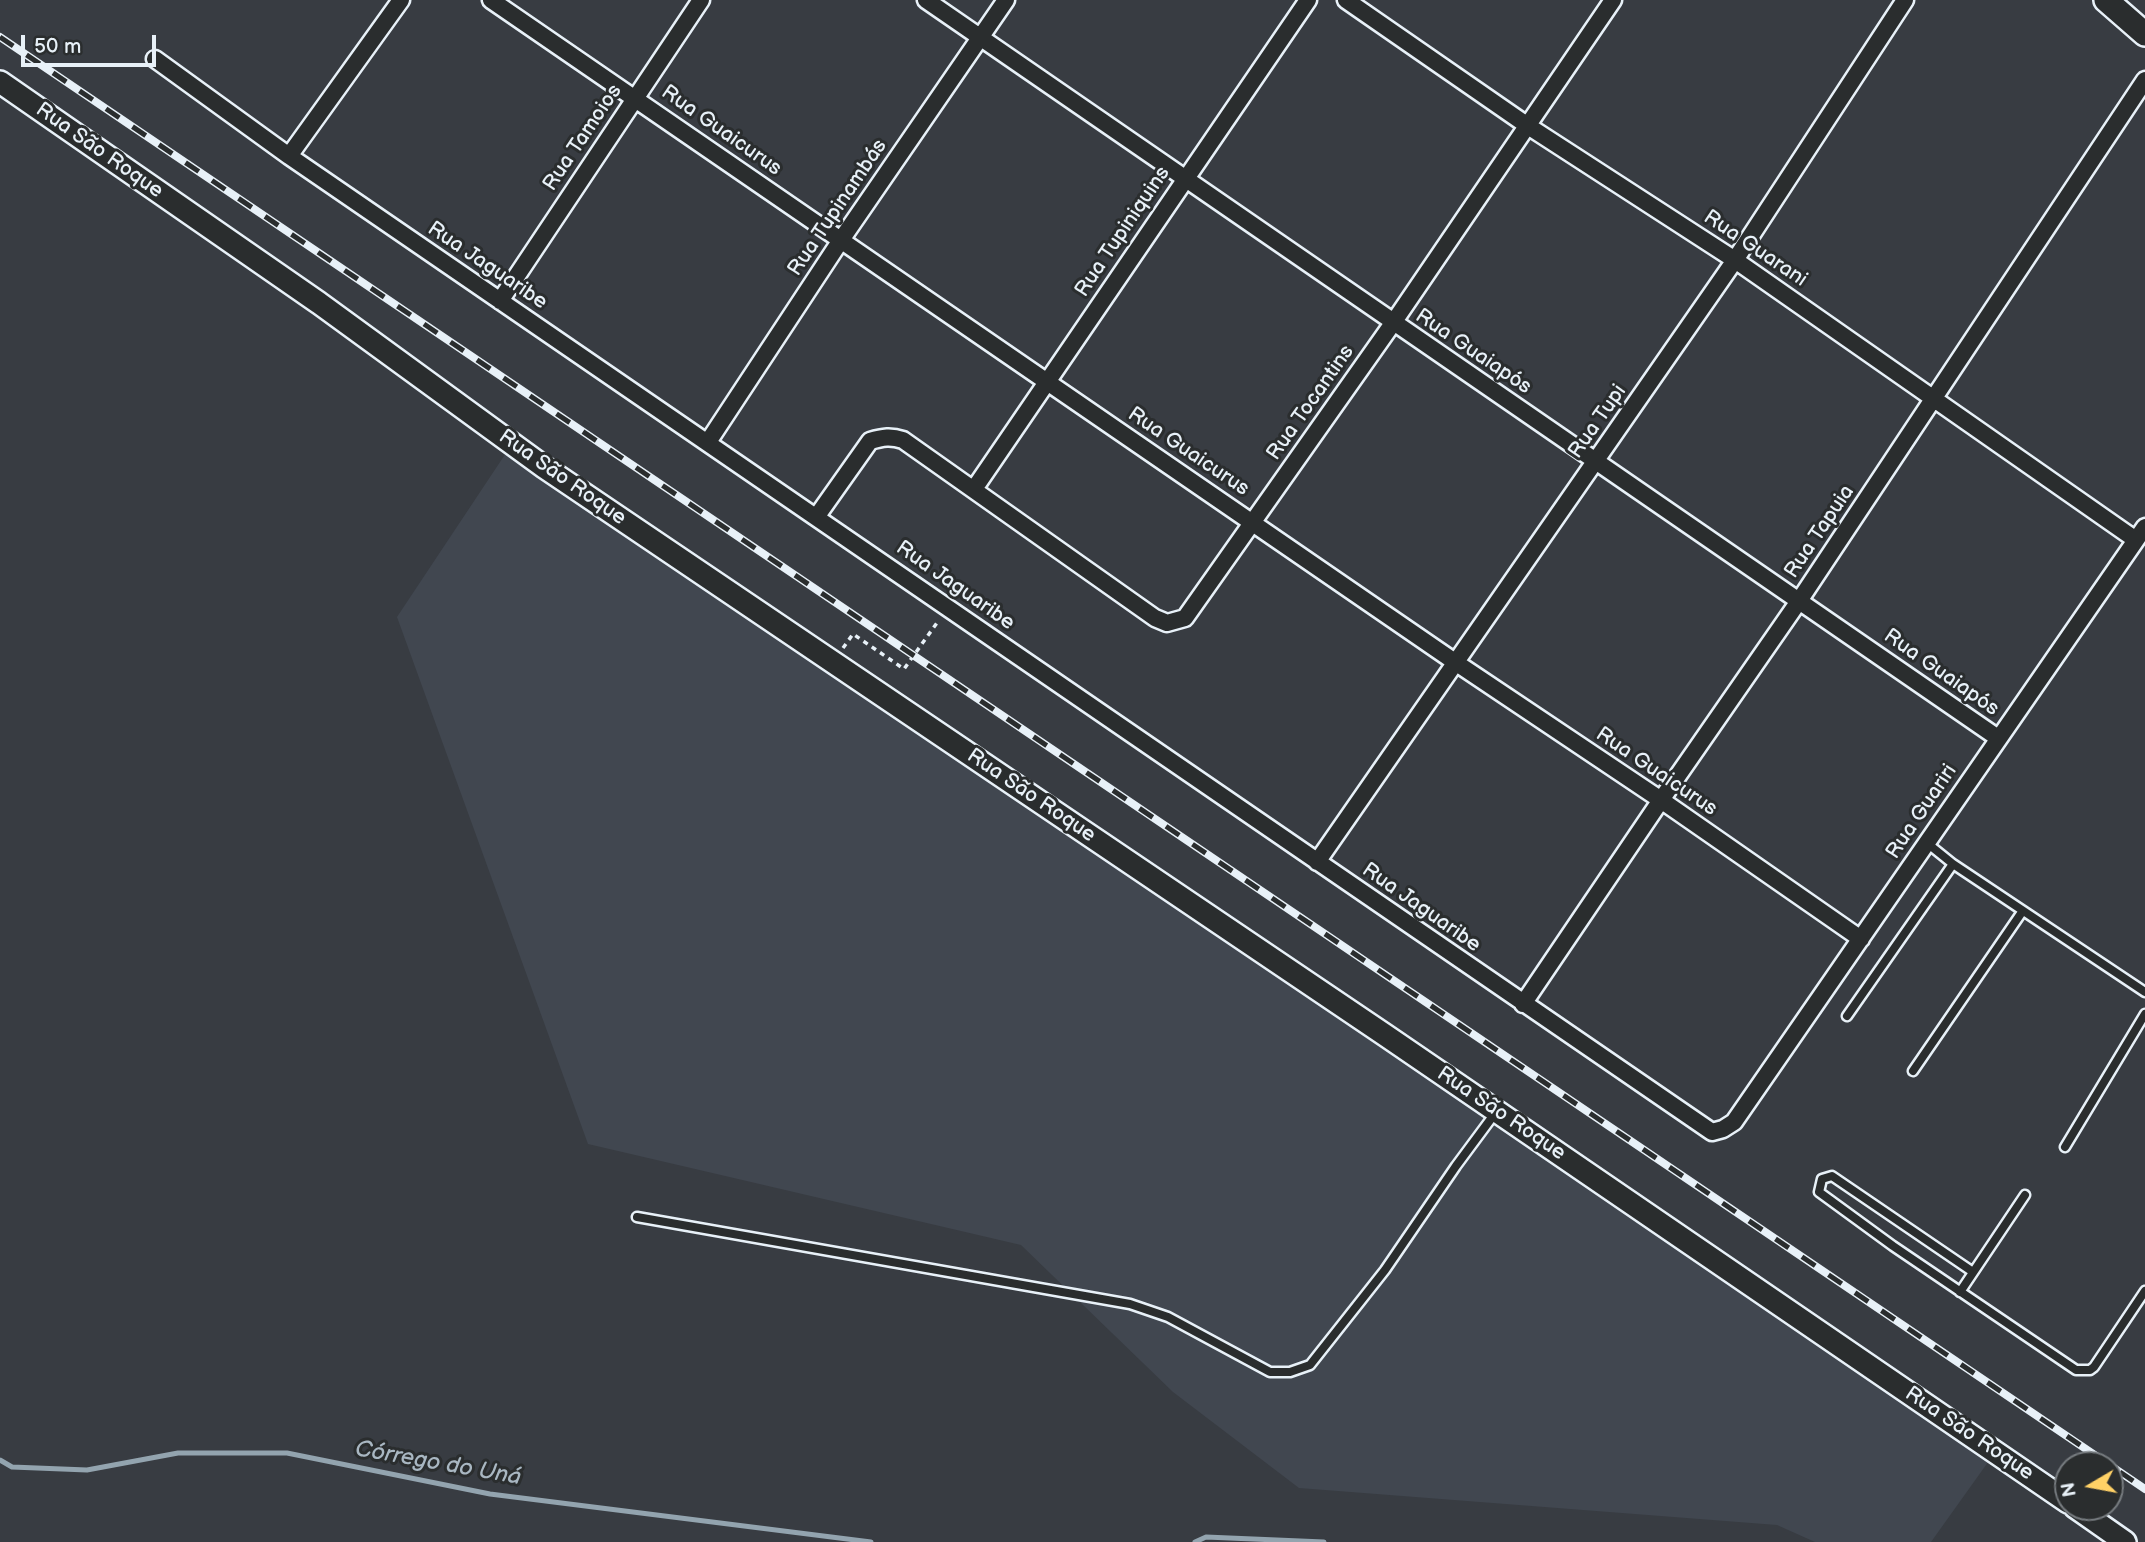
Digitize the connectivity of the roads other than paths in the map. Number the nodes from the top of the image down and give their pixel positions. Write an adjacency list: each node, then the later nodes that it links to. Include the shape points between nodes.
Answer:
1 (401, 0): 18 (street)
2 (491, 0): 16 (street, Rua Guaicurus)
3 (701, 0): 16 (street, Rua Tamoios)
4 (926, 0): 12 (street, Rua Guaiapós)
5 (1006, 0): 12 (street, Rua Tupinambás)
6 (1308, 0): 19 (street, Rua Tupiniquins)
7 (1346, 0): 17 (street, Rua Guarani)
8 (1613, 0): 17 (street, Rua Tocantins)
9 (1905, 0): 21 (street, Rua Tupi)
10 (2106, 0): 11 (main road)
11 (2145, 34)
12 (979, 37): 19 (street, Rua Guaiapós); 20 (street, Rua Tupinambás)
13 (155, 59): 18 (street, Rua Jaguaribe)
14 (2145, 80): 25 (street, Rua Tapuia)
15 (0, 82): 46 (street, Rua São Roque, via 319,303 544,467)
16 (635, 97): 20 (street, Rua Guaicurus); 22 (street, Rua Tamoios)
17 (1528, 126): 21 (street, Rua Guarani); 23 (street, Rua Tocantins)
18 (289, 156): 22 (street, Rua Jaguaribe)
19 (1186, 178): 23 (street, Rua Guaiapós); 24 (street, Rua Tupiniquins)
20 (841, 240): 24 (street, Rua Guaicurus); 26 (street, Rua Tupinambás)
21 (1735, 260): 25 (street, Rua Guarani); 27 (street, Rua Tupi)
22 (500, 301): 26 (street, Rua Jaguaribe)
23 (1393, 323): 27 (street, Rua Guaiapós); 30 (street, Rua Tocantins)
24 (1047, 382): 28 (street, Rua Tupiniquins); 30 (street, Rua Guaicurus)
25 (1935, 398): 31 (street, Rua Guarani); 32 (street, Rua Tapuia)
26 (708, 442): 29 (street, Rua Jaguaribe)
27 (1597, 461): 32 (street, Rua Guaiapós); 33 (street, Rua Tupi)
28 (974, 489): 29 (street, Rua Tocantins, via 903,440 884,436 870,441); 30 (street, Rua Tocantins, via 1167,623 1185,618)
29 (817, 516): 37 (street, Rua Jaguaribe)
30 (1253, 522): 33 (street, Rua Guaicurus)
31 (2141, 533): 34 (street, Rua Guariri)
32 (1799, 601): 34 (street, Rua Guaiapós); 35 (street, Rua Tapuia)
33 (1455, 662): 35 (street, Rua Guaicurus); 37 (street, Rua Tupi)
34 (1998, 738): 36 (street, Rua Guariri)
35 (1661, 800): 40 (street, Rua Guaicurus); 42 (street, Rua Tapuia)
36 (1927, 843): 38 (lane); 40 (street, Rua Guariri)
37 (1317, 862): 42 (street, Rua Jaguaribe)
38 (1953, 864): 39 (lane); 44 (lane)
39 (2022, 912): 41 (lane); 45 (lane)
40 (1861, 939): 47 (street, Rua Guariri)
41 (2145, 992)
42 (1523, 1004): 47 (street, Rua Jaguaribe, via 1712,1132)
43 (2145, 1014): 48 (lane)
44 (1847, 1016)
45 (1913, 1071)
46 (1496, 1112): 50 (lane, via 1385,1270 1310,1365 1290,1372 1270,1372 1168,1317 1130,1304); 54 (street, Rua São Roque)
47 (1734, 1122)
48 (2066, 1147)
49 (2025, 1195): 51 (lane)
50 (637, 1217)
51 (1973, 1272): 53 (lane); 53 (lane, via 1832,1176 1822,1179 1819,1192)
52 (2145, 1290): 53 (lane, via 2094,1367 2085,1371 2076,1370)
53 (1960, 1292)
54 (2054, 1493)
55 (2094, 1521): 56 (street)
56 (2125, 1542)

